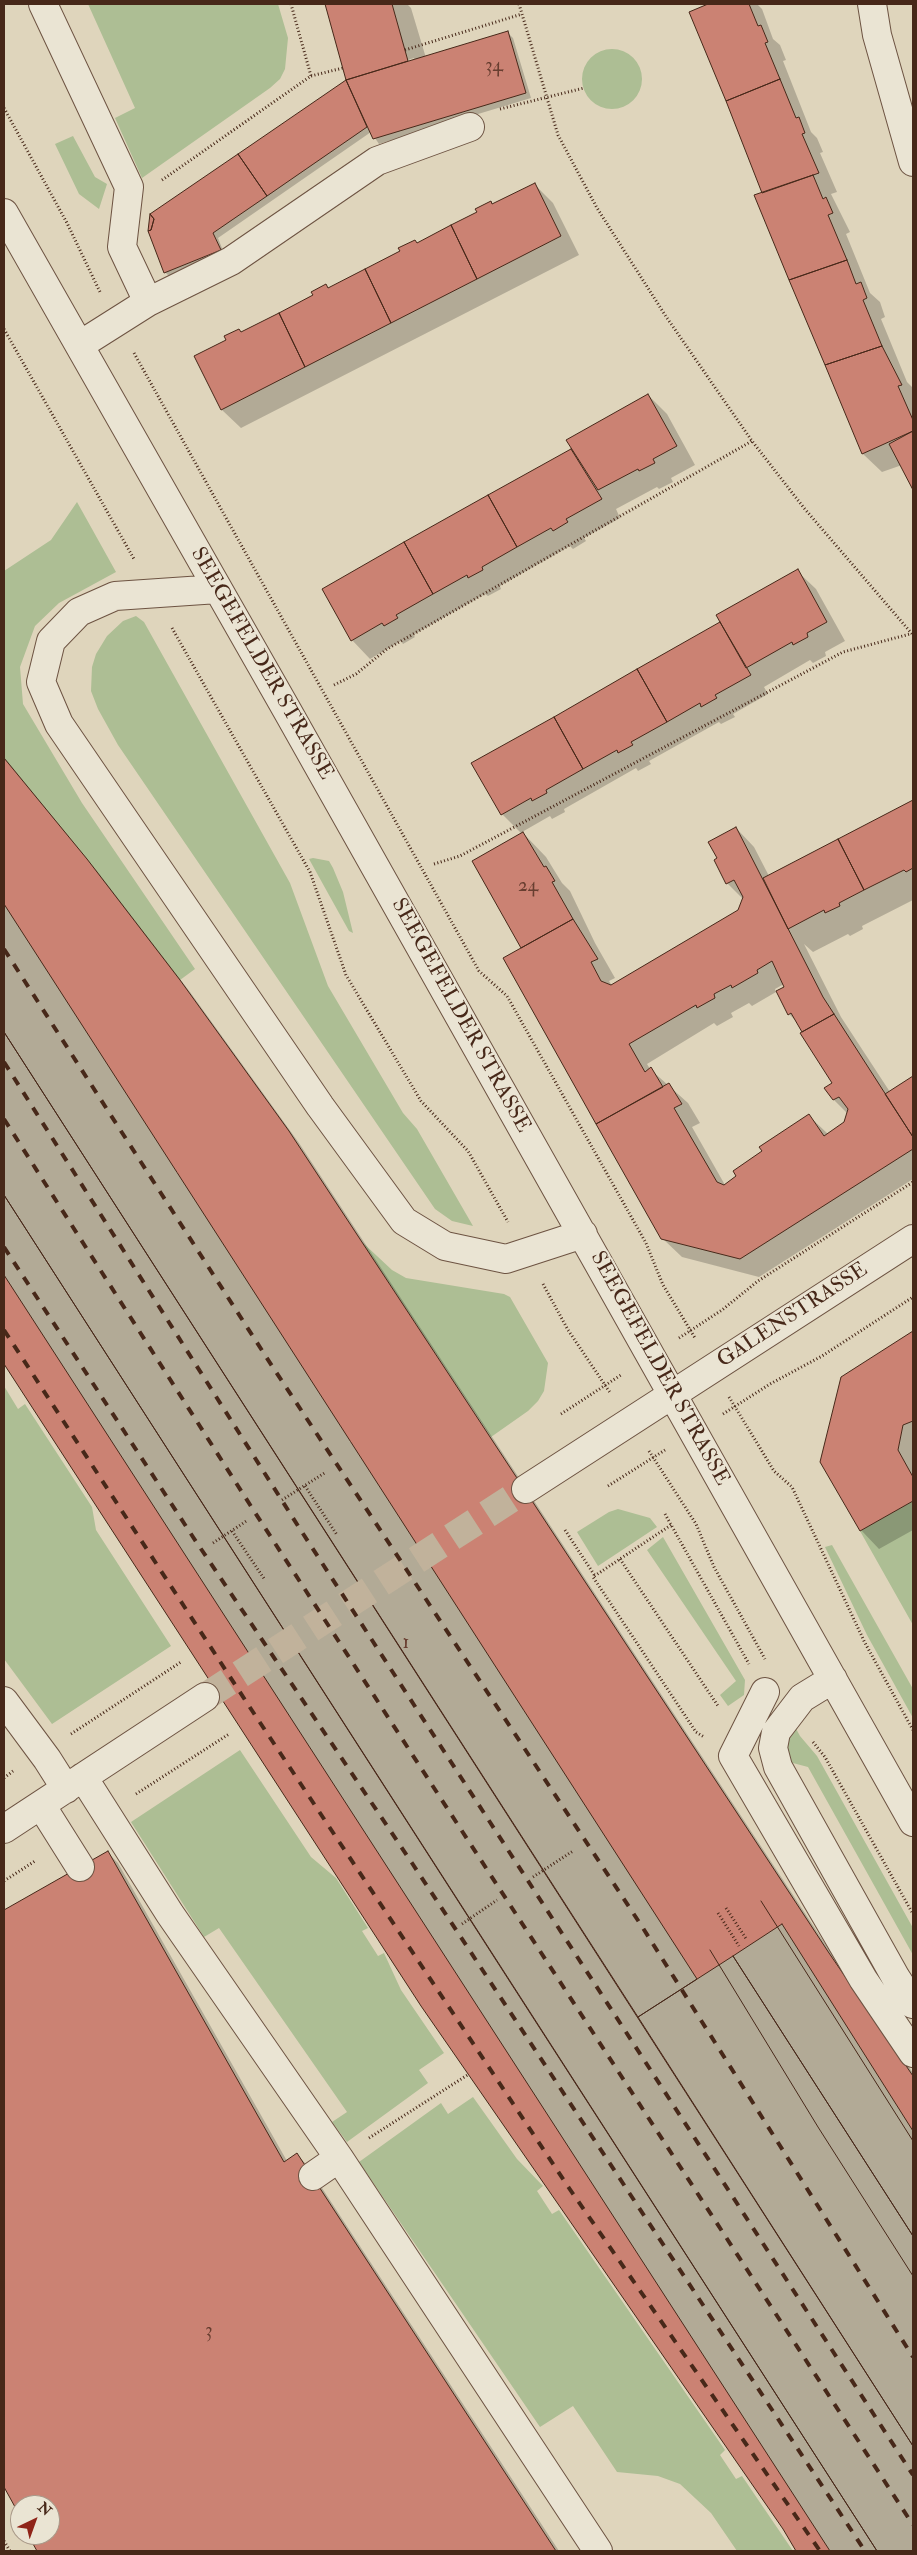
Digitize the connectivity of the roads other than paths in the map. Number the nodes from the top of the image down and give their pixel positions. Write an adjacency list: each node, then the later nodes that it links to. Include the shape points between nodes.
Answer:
1 (43, 4): 6 (street, via 129,187 122,247)
2 (872, 4): 4 (street, via 877,35)
3 (470, 128): 6 (street, via 377,161 231,262)
4 (913, 162)
5 (4, 213): 7 (street, SEEGEFELDER STRASSE)
6 (148, 302): 7 (street)
7 (80, 345): 8 (street, SEEGEFELDER STRASSE)
8 (218, 589): 9 (street, SEEGEFELDER STRASSE); 9 (street, via 115,596 79,612 51,641 42,682 60,724 320,1106 404,1221 445,1246 506,1260)
9 (583, 1234): 11 (street, SEEGEFELDER STRASSE)
10 (913, 1239): 11 (street, GALENSTRASSE)
11 (673, 1393): 12 (street, GALENSTRASSE); 13 (street, SEEGEFELDER STRASSE)
12 (526, 1489)
13 (833, 1679): 19 (street, SEEGEFELDER STRASSE); 22 (street, via 802,1698 776,1732 774,1748 778,1767)
14 (765, 1692): 23 (street, via 737,1748 863,1979)
15 (205, 1697): 17 (street)
16 (4, 1701): 17 (street, via 42,1753)
17 (74, 1783): 18 (street); 24 (street, via 170,1914)
18 (41, 1804): 20 (street); 21 (street)
19 (913, 1822)
20 (4, 1829)
21 (80, 1867)
22 (913, 2004)
23 (913, 2053)
24 (339, 2158): 25 (street); 26 (street)
25 (313, 2176)
26 (598, 2551)

